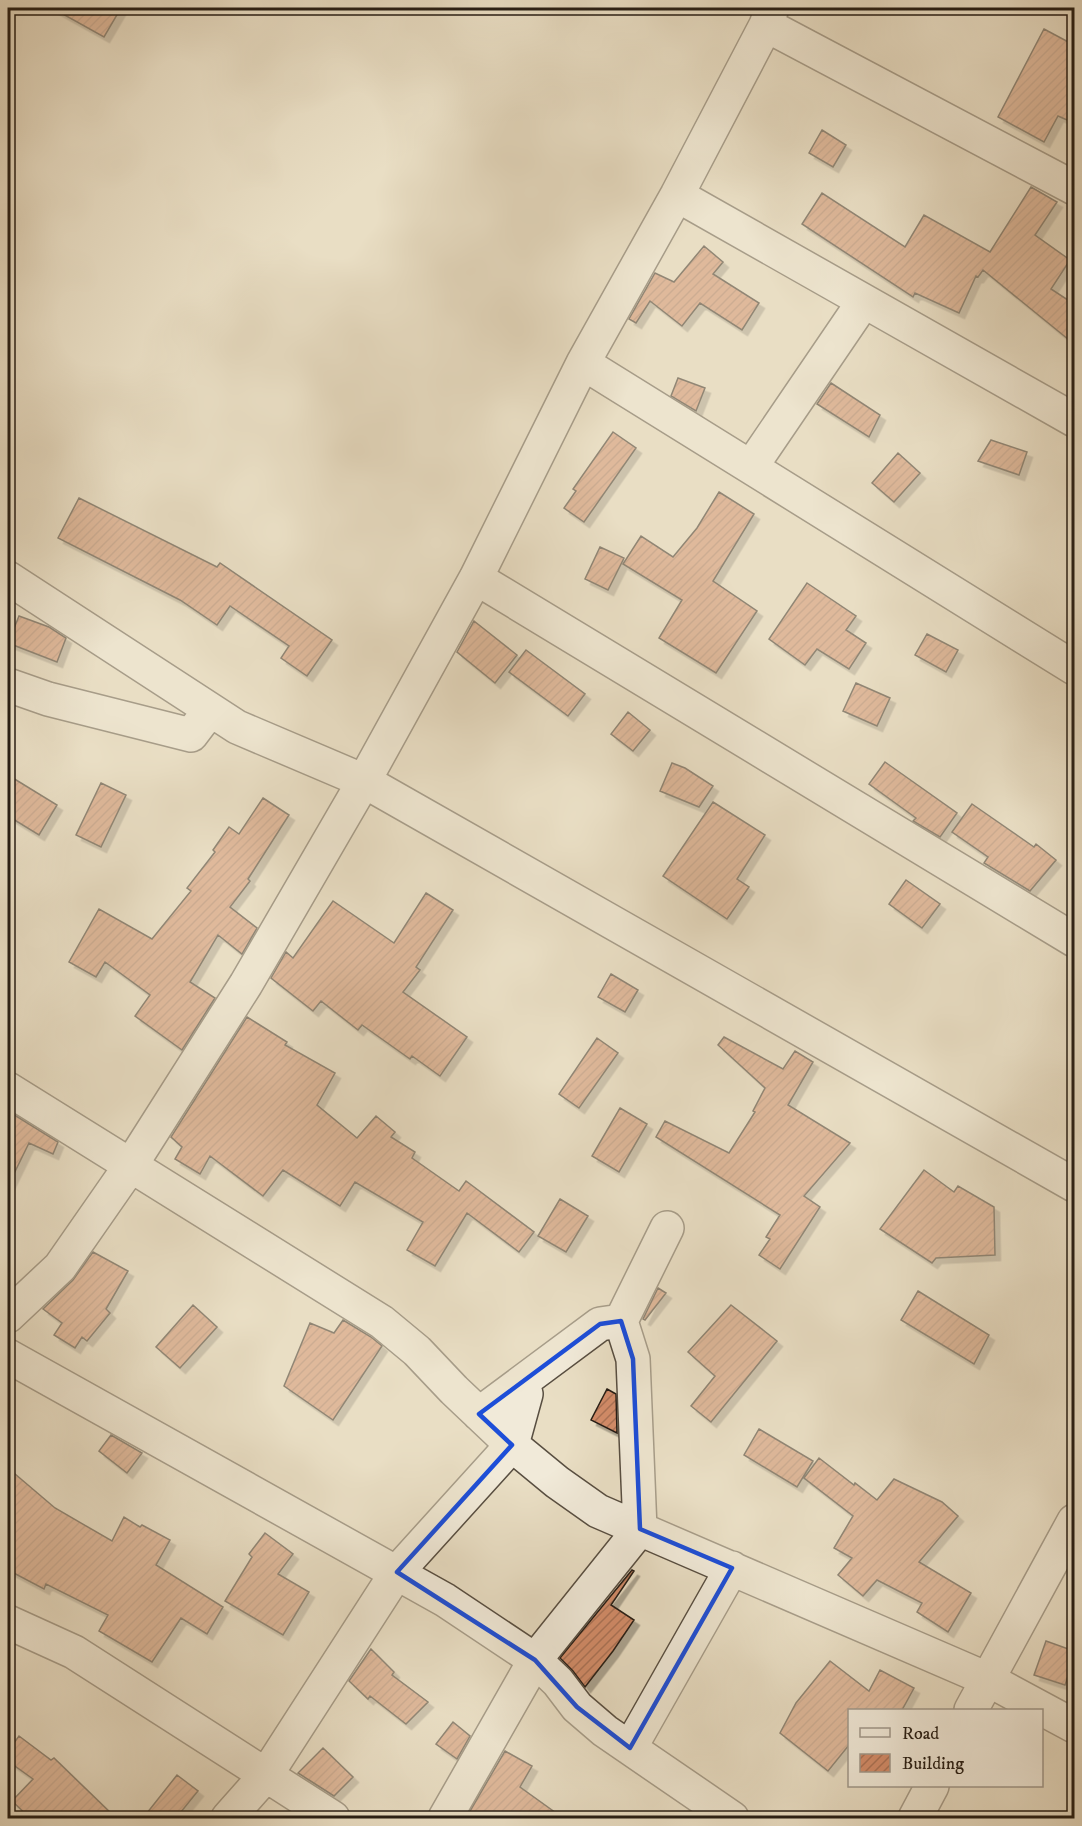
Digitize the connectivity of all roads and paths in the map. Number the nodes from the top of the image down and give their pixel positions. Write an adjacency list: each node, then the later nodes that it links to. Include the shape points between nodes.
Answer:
1 (769, 16): 2 (street); 3 (street)
2 (1074, 188)
3 (676, 195): 4 (street); 5 (street)
4 (864, 301): 6 (street); 7 (street)
5 (583, 363): 7 (street); 9 (street)
6 (1074, 420)
7 (751, 467): 10 (street)
8 (8, 578): 12 (street)
9 (476, 578): 13 (street); 14 (street)
10 (1074, 668)
11 (8, 685): 12 (street, via 191,735)
12 (210, 710): 13 (street, via 237,727)
13 (364, 781): 16 (street, via 246,984); 17 (street)
14 (1074, 940)
15 (8, 1089): 16 (street)
16 (131, 1165): 19 (street, via 60,1267); 23 (street, via 382,1322 417,1351)
17 (1074, 1185)
18 (667, 1228): 20 (street)
19 (8, 1316)
20 (621, 1321): 23 (street, via 600,1324); 26 (street, via 633,1359)
21 (8, 1356): 28 (street)
22 (526, 1394): 24 (street)
23 (478, 1414): 24 (street)
24 (512, 1446): 26 (street, via 598,1511); 28 (street)
25 (1074, 1521): 31 (street)
26 (640, 1528): 27 (street); 30 (street)
27 (732, 1568): 31 (street); 36 (street)
28 (397, 1572): 30 (street); 37 (street)
29 (8, 1622): 37 (street, via 74,1652)
30 (535, 1660): 36 (street, via 577,1707); 41 (street)
31 (987, 1679): 32 (street); 33 (street)
32 (972, 1709)
33 (1043, 1709)
34 (1043, 1709): 35 (street)
35 (1074, 1726)
36 (630, 1748): 42 (street)
37 (266, 1775): 39 (street); 40 (street)
38 (931, 1787): 43 (street)
39 (228, 1818)
40 (333, 1818)
41 (445, 1818)
42 (732, 1818)
43 (915, 1818)

